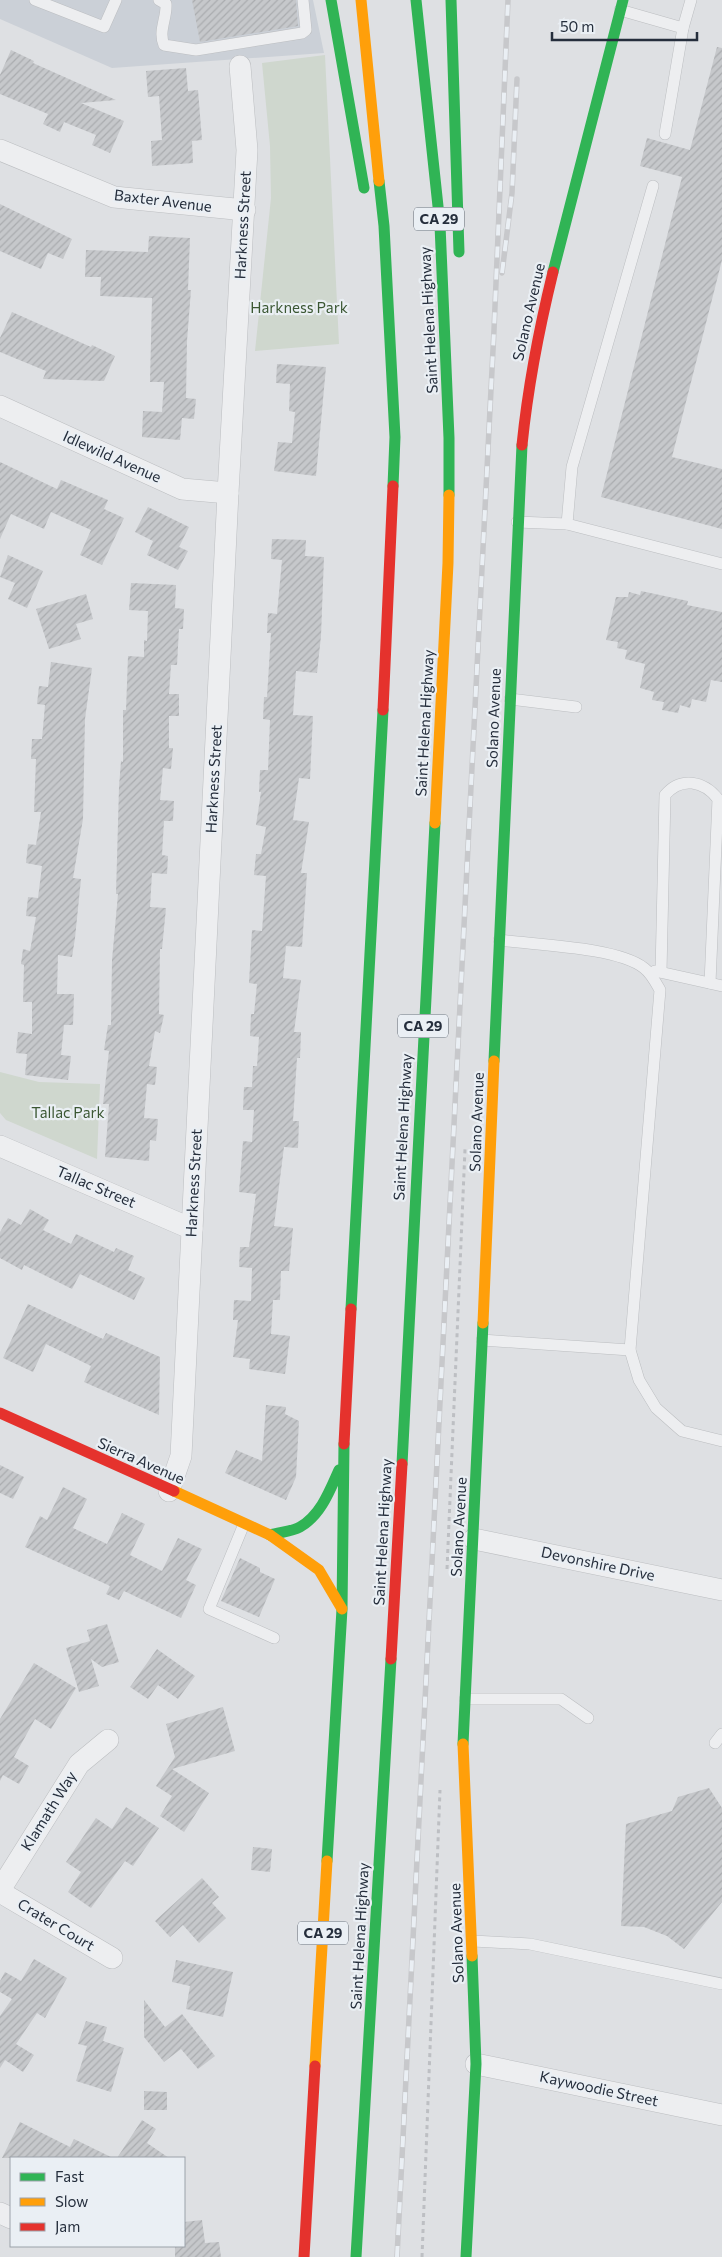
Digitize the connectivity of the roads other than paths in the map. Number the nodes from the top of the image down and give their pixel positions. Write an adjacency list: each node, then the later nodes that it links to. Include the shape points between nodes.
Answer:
1 (34, 0): 2 (lane, via 104,27)
2 (116, 0)
3 (159, 0): 4 (lane, via 166,4 161,38 164,45 196,50 302,33 306,30 307,19)
4 (303, 0)
5 (331, 0): 16 (main road)
6 (361, 0): 20 (main road, CA 29, via 384,226)
7 (416, 0): 23 (main road, Saint Helena Highway / CA 29, via 440,225)
8 (451, 0): 19 (main road)
9 (691, 0): 11 (lane)
10 (622, 5): 11 (lane); 25 (main road, Solano Avenue, via 540,324 527,392)
11 (683, 28): 13 (lane)
12 (240, 66): 17 (street, Harkness Street, via 247,150)
13 (665, 134)
14 (0, 150): 17 (street, Baxter Avenue, via 114,197)
15 (654, 186): 26 (lane, via 572,467)
16 (365, 196)
17 (245, 210): 24 (street, Harkness Street)
18 (373, 245): 20 (main road)
19 (460, 264)
20 (388, 333): 40 (main road, CA 29, via 395,437 392,556)
21 (457, 340): 23 (main road)
22 (0, 406): 24 (street, Idlewild Avenue, via 182,489)
23 (449, 438): 58 (main road, Saint Helena Highway / CA 29, via 448,563 442,685 394,1614)
24 (228, 493): 35 (street, Harkness Street)
25 (517, 522): 26 (lane); 28 (main road, Solano Avenue)
26 (567, 524): 27 (lane)
27 (722, 564)
28 (510, 699): 29 (lane); 30 (main road, Solano Avenue)
29 (576, 707)
30 (499, 940): 31 (lane, via 603,953 630,960); 36 (main road, Solano Avenue)
31 (645, 969): 32 (lane); 37 (lane, via 660,990)
32 (661, 972): 33 (lane); 33 (lane, via 665,795 678,784 698,783 718,799)
33 (716, 984)
34 (0, 1146): 35 (street, Tallac Street)
35 (192, 1229): 41 (street, Harkness Street, via 181,1456)
36 (482, 1340): 37 (lane); 44 (main road, Solano Avenue)
37 (630, 1350): 39 (lane, via 639,1380 656,1408 682,1430)
38 (0, 1413): 41 (main road, Sierra Avenue)
39 (722, 1441)
40 (343, 1459): 43 (main road, via 320,1509 299,1527); 46 (main road, CA 29)
41 (170, 1490): 42 (main road, Sierra Avenue)
42 (244, 1524): 43 (main road, Sierra Avenue); 47 (lane, via 208,1609)
43 (270, 1535): 46 (main road, Sierra Avenue, via 319,1570)
44 (474, 1538): 45 (street, Devonshire Drive); 48 (main road, Solano Avenue)
45 (722, 1590)
46 (342, 1609): 57 (main road, CA 29)
47 (274, 1638)
48 (465, 1699): 49 (lane, via 561,1698); 52 (main road, Solano Avenue, via 463,1741)
49 (588, 1718)
50 (108, 1740): 51 (street, Klamath Way, via 79,1764)
51 (0, 1891): 53 (street, Crater Court)
52 (473, 1941): 54 (lane, via 530,1944); 55 (main road, Solano Avenue)
53 (112, 1958)
54 (722, 1984)
55 (476, 2064): 56 (street, Kaywoodie Street); 59 (main road, Solano Avenue)
56 (722, 2115)
57 (304, 2257)
58 (356, 2257)
59 (466, 2257)

